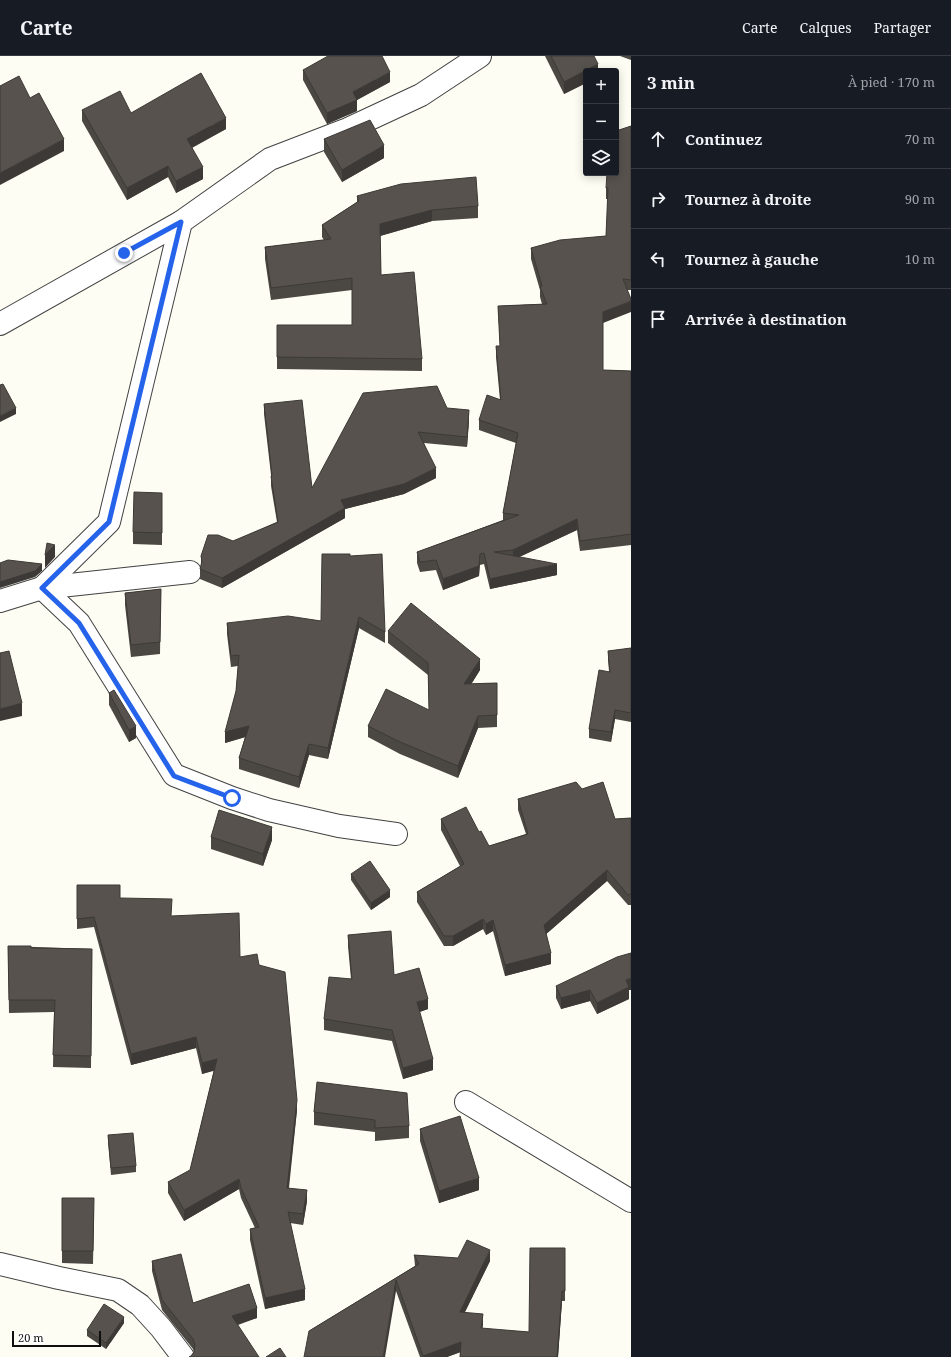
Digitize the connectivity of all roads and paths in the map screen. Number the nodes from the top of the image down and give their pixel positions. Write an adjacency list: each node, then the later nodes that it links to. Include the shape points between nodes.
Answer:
1 (480, 56): 2 (street, via 421,95 348,129 270,159)
2 (181, 222): 3 (street); 5 (street, via 109,522)
3 (0, 324)
4 (190, 572): 5 (street)
5 (42, 588): 6 (street); 7 (street, via 79,623 174,776 269,810 339,826)
6 (0, 601)
7 (396, 834)
8 (466, 1102): 9 (street)
9 (631, 1201)
10 (0, 1264): 11 (street, via 118,1290 140,1305)
11 (183, 1357)

